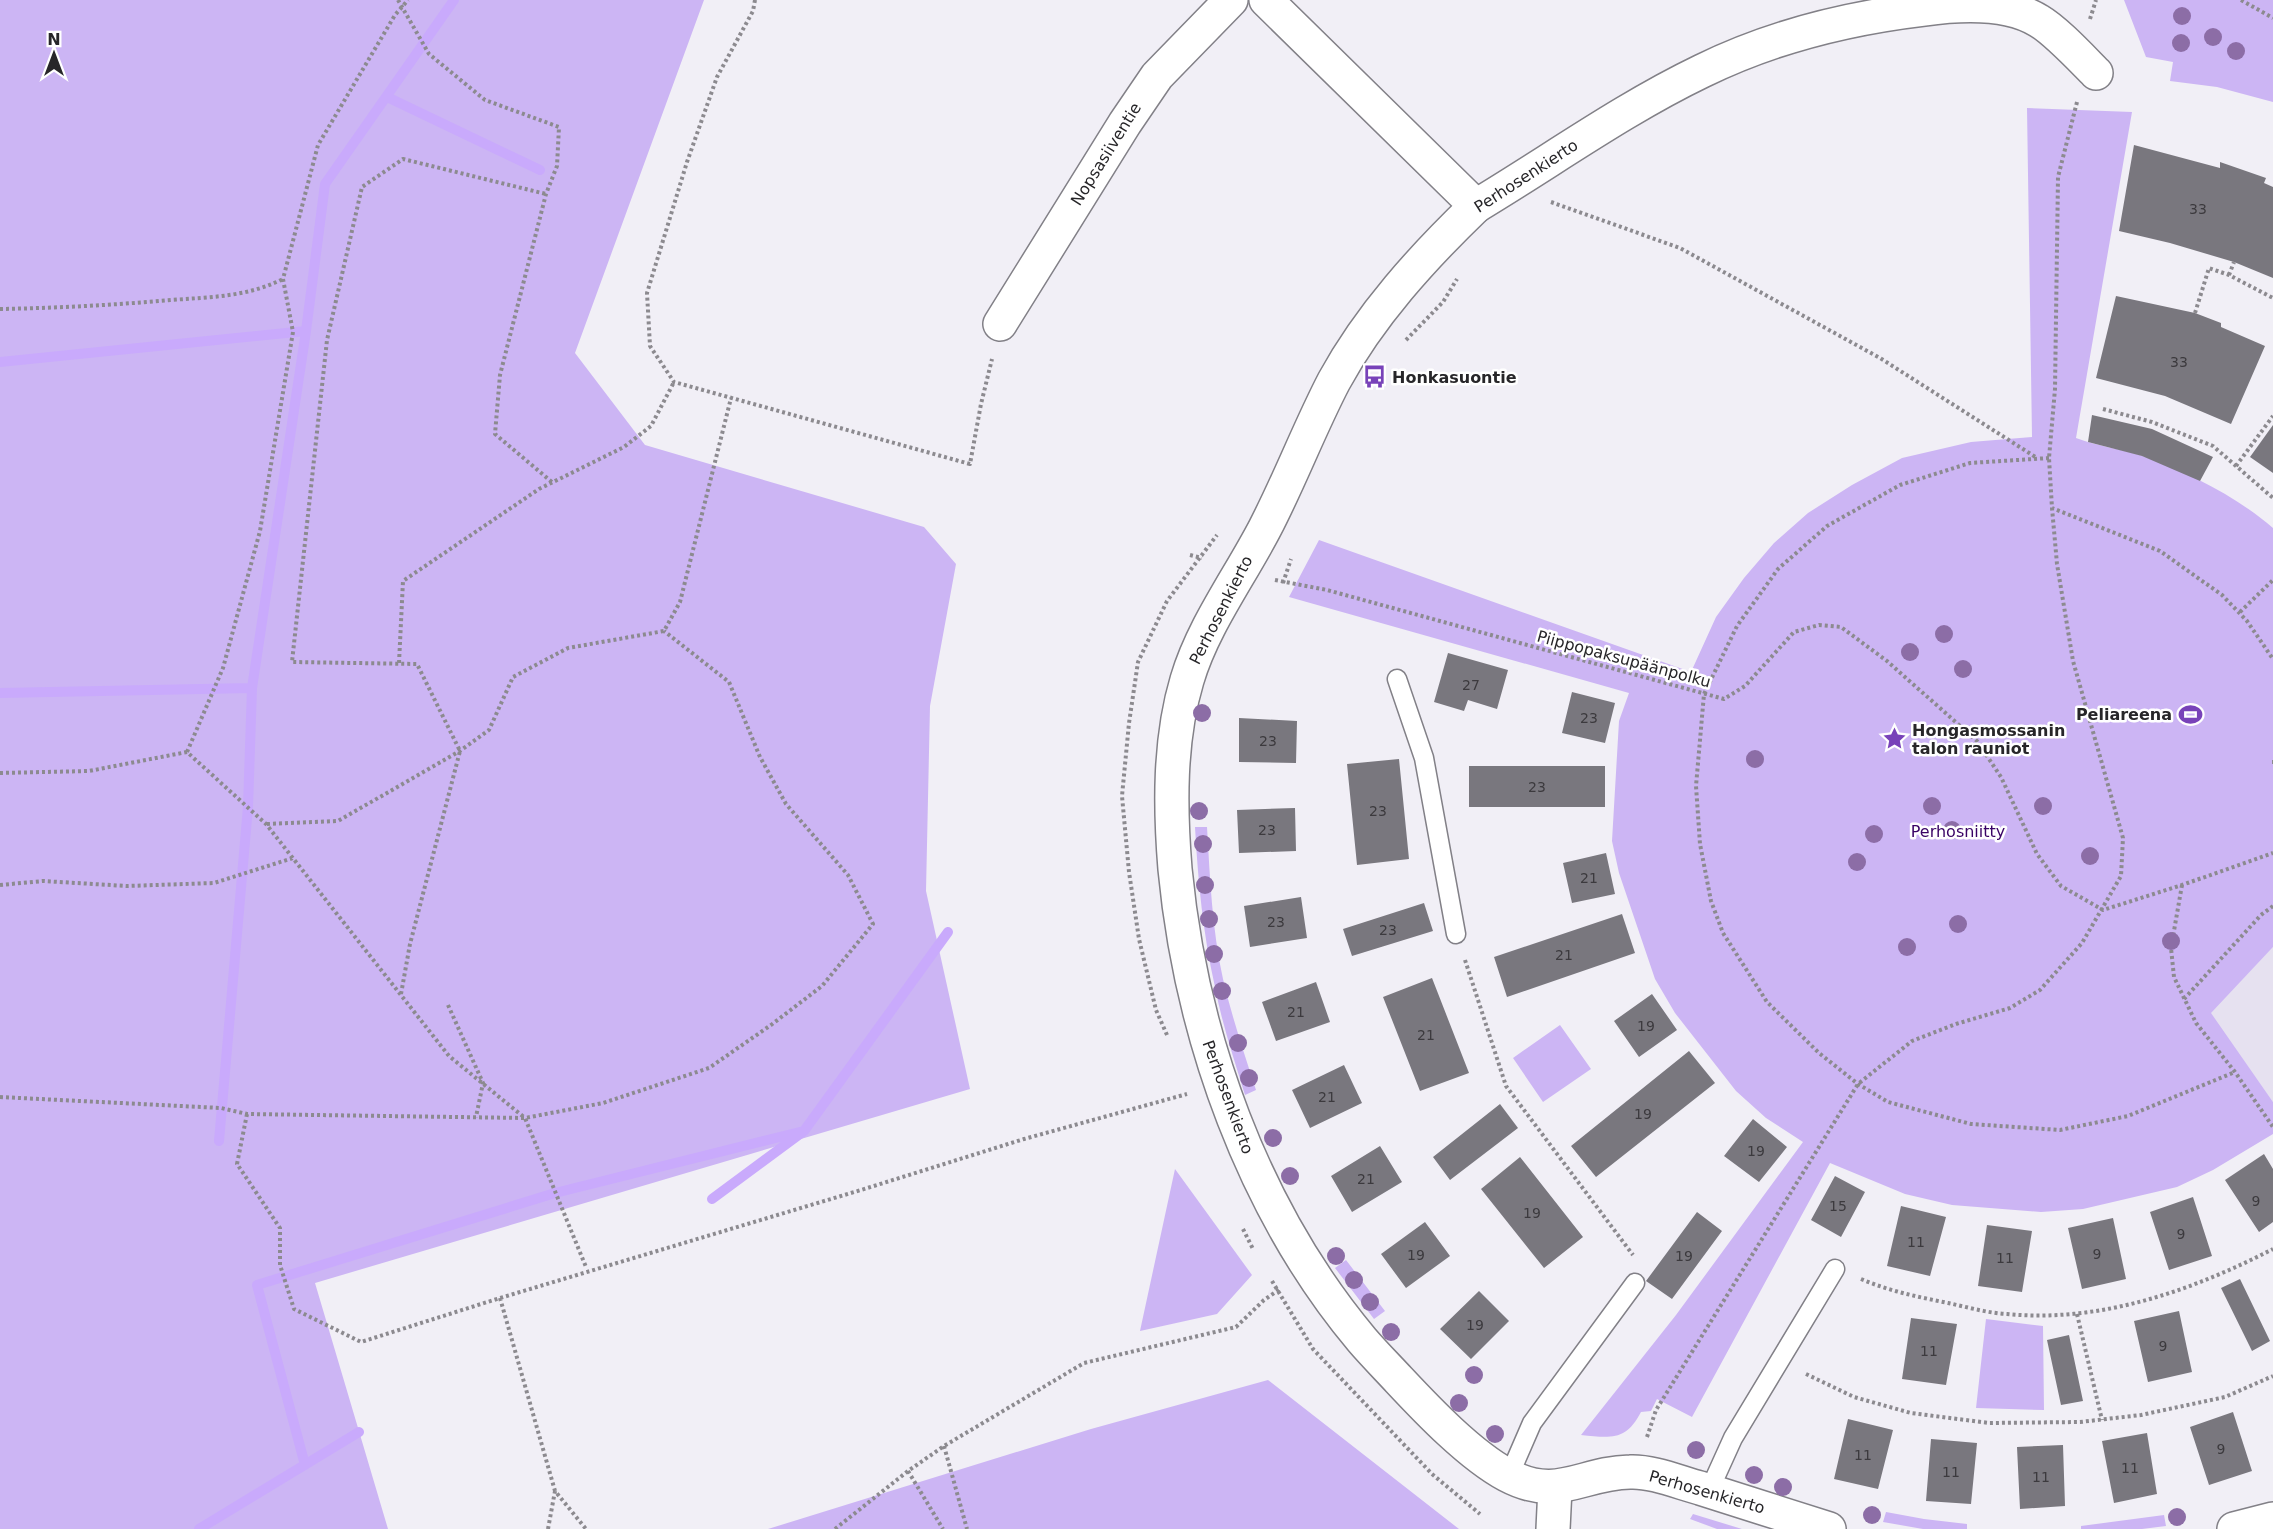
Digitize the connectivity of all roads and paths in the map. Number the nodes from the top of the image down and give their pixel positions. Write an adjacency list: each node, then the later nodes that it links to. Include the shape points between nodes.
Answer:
1 (398, 0): 7 (path)
2 (408, 0): 7 (path)
3 (755, 0): 22 (path, via 753,11 717,77 647,293 650,346)
4 (1231, 0): 20 (street, Nopsasiiventie, via 1157,76)
5 (1266, 0): 12 (street)
6 (2241, 0): 8 (path)
7 (401, 8): 10 (path, via 429,54 485,100 559,127 556,166); 16 (path, via 318,145)
8 (2273, 18)
9 (2087, 64): 12 (street, Perhosenkierto, via 2039,21 1994,6 1888,13 1829,26 1765,44 1702,70 1630,109); 27 (path, via 2058,177 2055,389)
10 (546, 194): 29 (path, via 500,375 495,434); 39 (path, via 403,159 362,187 327,340 292,662)
11 (1554, 195): 26 (path, via 1545,200 1680,248 1880,358)
12 (1476, 206): 33 (street, Perhosenkierto, via 1384,305 1336,377 1266,527)
13 (2234, 262): 15 (path)
14 (1461, 273): 21 (path, via 1443,302)
15 (2229, 275): 17 (path); 19 (path, via 2209,268)
16 (283, 279): 18 (path, via 235,295 96,307); 43 (path, via 293,332 260,531 223,668)
17 (2273, 298)
18 (0, 309)
19 (2195, 314)
20 (1000, 324): 23 (path, via 970,464)
21 (1401, 345)
22 (674, 382): 23 (path); 29 (path, via 651,426 624,447)
23 (731, 398): 37 (path, via 680,602)
24 (2103, 409): 28 (path, via 2152,422 2213,446)
25 (2273, 416): 28 (path)
26 (2037, 458): 27 (path); 41 (path, via 1970,463 1900,485 1827,526 1778,569 1737,626)
27 (2049, 458): 31 (path)
28 (2236, 466): 30 (path)
29 (552, 483): 39 (path, via 403,581)
30 (2273, 498)
31 (2052, 508): 36 (path, via 2160,551); 51 (path, via 2056,564 2073,661 2123,838 2121,876)
32 (1295, 549): 35 (path)
33 (1242, 568): 35 (path, Piippopaksupäänpolku); 58 (street, Perhosenkierto, via 1205,635 1187,678 1175,751 1172,826 1180,921 1194,997)
34 (2273, 580): 36 (path)
35 (1283, 582): 41 (path, Piippopaksupäänpolku, via 1327,590)
36 (2240, 612): 38 (path)
37 (664, 631): 42 (path, via 568,648 513,677 489,729); 63 (path, via 729,682 760,757 786,804 848,875 873,924 822,986 709,1068 603,1103)
38 (2273, 659)
39 (399, 663): 42 (path, via 417,664)
40 (1397, 679): 52 (lane, via 1424,758)
41 (1704, 694): 51 (path, Piippopaksupäänpolku, via 1724,699 1744,686 1794,632 1819,625 1841,627 1887,661 1977,741 2001,777 2037,854 2061,886); 59 (path, via 1696,786 1700,843 1723,933 1767,1002)
42 (460, 751): 45 (path, via 338,821); 53 (path)
43 (187, 752): 44 (path, via 88,771); 45 (path)
44 (0, 773)
45 (266, 824): 47 (path)
46 (2273, 854): 49 (path)
47 (293, 858): 48 (path, via 214,883 127,886 43,881); 53 (path)
48 (0, 885)
49 (2182, 885): 51 (path); 54 (path, via 2171,948 2174,977)
50 (2273, 906): 54 (path)
51 (2103, 910): 59 (path, via 2082,943 2040,990 2010,1008 1912,1041)
52 (1456, 934): 69 (path, via 1506,1086 1639,1262)
53 (400, 994): 57 (path, via 449,1056)
54 (2184, 999): 56 (path, via 2196,1023)
55 (448, 1005): 57 (path)
56 (2235, 1072): 59 (path, via 2128,1116 2060,1130 1971,1124 1888,1102); 64 (path)
57 (483, 1083): 62 (path); 63 (path)
58 (1220, 1084): 68 (street, Perhosenkierto, via 1257,1173); 70 (path, via 1024,1139)
59 (1858, 1084): 74 (path)
60 (0, 1097): 61 (path, via 221,1108)
61 (247, 1114): 62 (path); 70 (path, via 237,1164 280,1228 280,1265 294,1310 361,1342)
62 (476, 1117): 63 (path)
63 (525, 1118): 66 (path)
64 (2273, 1127)
65 (2273, 1249): 71 (path, via 2226,1273 2162,1297)
66 (586, 1267)
67 (1835, 1269): 71 (path, via 1889,1291 2006,1314); 72 (lane)
68 (1311, 1270): 76 (path, via 1264,1300 1236,1327 1084,1363); 78 (street, Perhosenkierto, via 1360,1338 1422,1405)
69 (1635, 1283): 78 (lane, via 1532,1423)
70 (500, 1298): 80 (path)
71 (2077, 1314): 75 (path)
72 (1779, 1361): 75 (path, via 1854,1397 1911,1413 1989,1423); 81 (lane, via 1733,1438)
73 (2273, 1376): 75 (path, via 2225,1397)
74 (1656, 1410)
75 (2102, 1420)
76 (944, 1446): 77 (path); 87 (path)
77 (908, 1471): 85 (path); 86 (path)
78 (1509, 1476): 79 (street, Perhosenkierto)
79 (1555, 1488): 81 (street, Perhosenkierto, via 1604,1474 1634,1471); 88 (street)
80 (555, 1491): 83 (path); 84 (path)
81 (1709, 1491): 89 (street, Perhosenkierto)
82 (2273, 1519): 90 (street)
83 (548, 1529)
84 (586, 1529)
85 (835, 1529)
86 (943, 1529)
87 (967, 1529)
88 (1553, 1529)
89 (1829, 1529)
90 (2234, 1529)

